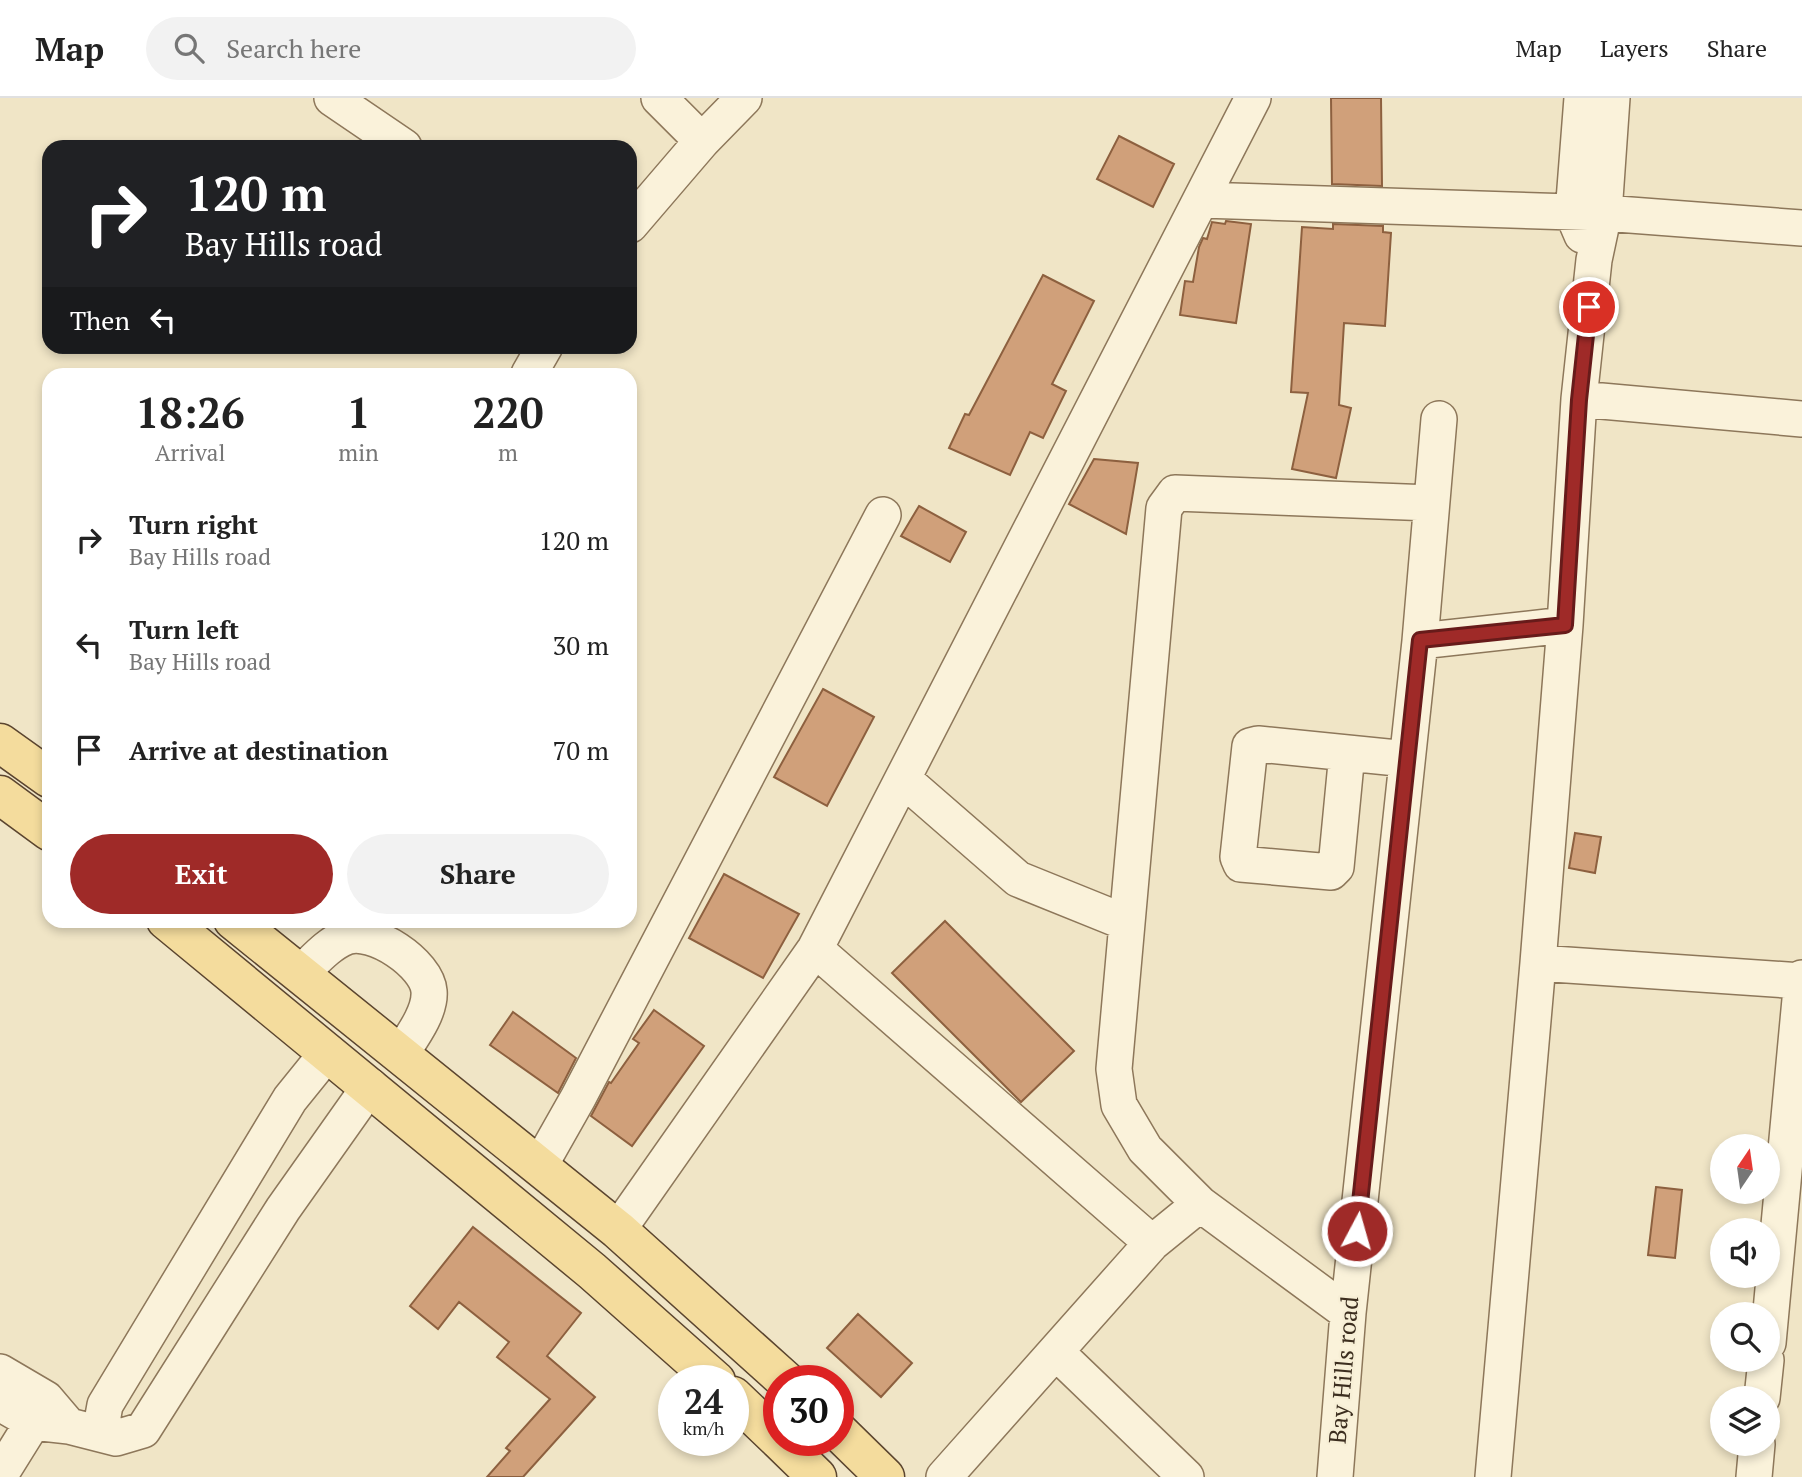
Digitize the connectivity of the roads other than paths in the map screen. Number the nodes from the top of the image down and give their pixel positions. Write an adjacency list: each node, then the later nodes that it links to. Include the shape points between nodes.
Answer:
1 (332, 98): 7 (street)
2 (659, 98): 8 (street)
3 (744, 98): 8 (street)
4 (1253, 98): 9 (street)
5 (1582, 98): 10 (street)
6 (1612, 98): 10 (street)
7 (394, 140)
8 (702, 141): 11 (street)
9 (1201, 201): 10 (street); 24 (street)
10 (1589, 214): 12 (street); 13 (street, via 1594,260)
11 (637, 217)
12 (1802, 228)
13 (1579, 400): 15 (street); 18 (street)
14 (1439, 419): 16 (street, Bay Hills road)
15 (1802, 419)
16 (1432, 503): 19 (street, Bay Hills road); 27 (street, via 1175,493 1169,500 1164,508)
17 (883, 515): 39 (street)
18 (1565, 625): 19 (street); 31 (street)
19 (1420, 640): 22 (street, Bay Hills road)
20 (0, 743): 23 (main road)
21 (1347, 753): 22 (street)
22 (1407, 759): 45 (street, Bay Hills road)
23 (42, 773)
24 (903, 779): 27 (street, via 1018,879); 30 (street)
25 (0, 795): 26 (main road)
26 (42, 826)
27 (1127, 923): 41 (street, via 1114,1069 1119,1105 1144,1150)
28 (176, 928): 34 (main road)
29 (243, 928): 32 (main road)
30 (815, 949): 42 (street); 43 (street)
31 (1538, 963): 33 (street); 64 (street)
32 (300, 974): 35 (main road); 35 (street, via 329,946 348,936 381,941 410,961 425,974 430,993)
33 (1802, 980): 40 (street)
34 (328, 1052): 36 (main road); 54 (street, via 290,1099 105,1405)
35 (400, 1055): 37 (main road)
36 (370, 1086): 38 (main road); 54 (street, via 283,1209 143,1430 116,1438)
37 (481, 1120): 38 (main road); 39 (main road)
38 (453, 1155): 47 (main road)
39 (539, 1167): 42 (main road)
40 (1792, 1191): 44 (street)
41 (1200, 1204): 43 (street); 45 (street)
42 (618, 1230): 48 (main road)
43 (1152, 1243): 46 (street)
44 (1774, 1302)
45 (1348, 1313): 63 (street, Bay Hills road)
46 (1056, 1353): 61 (street); 62 (street)
47 (698, 1365)
48 (768, 1365)
49 (0, 1372): 54 (street, via 46,1399)
50 (0, 1403): 52 (street)
51 (749, 1411): 53 (main road)
52 (33, 1422): 54 (street); 58 (street)
53 (763, 1425)
54 (85, 1430)
55 (854, 1447): 60 (main road)
56 (795, 1456): 59 (main road)
57 (1757, 1456): 65 (street)
58 (0, 1475)
59 (817, 1477)
60 (885, 1477)
61 (944, 1477)
62 (1186, 1477)
63 (1335, 1477)
64 (1493, 1477)
65 (1754, 1477)

